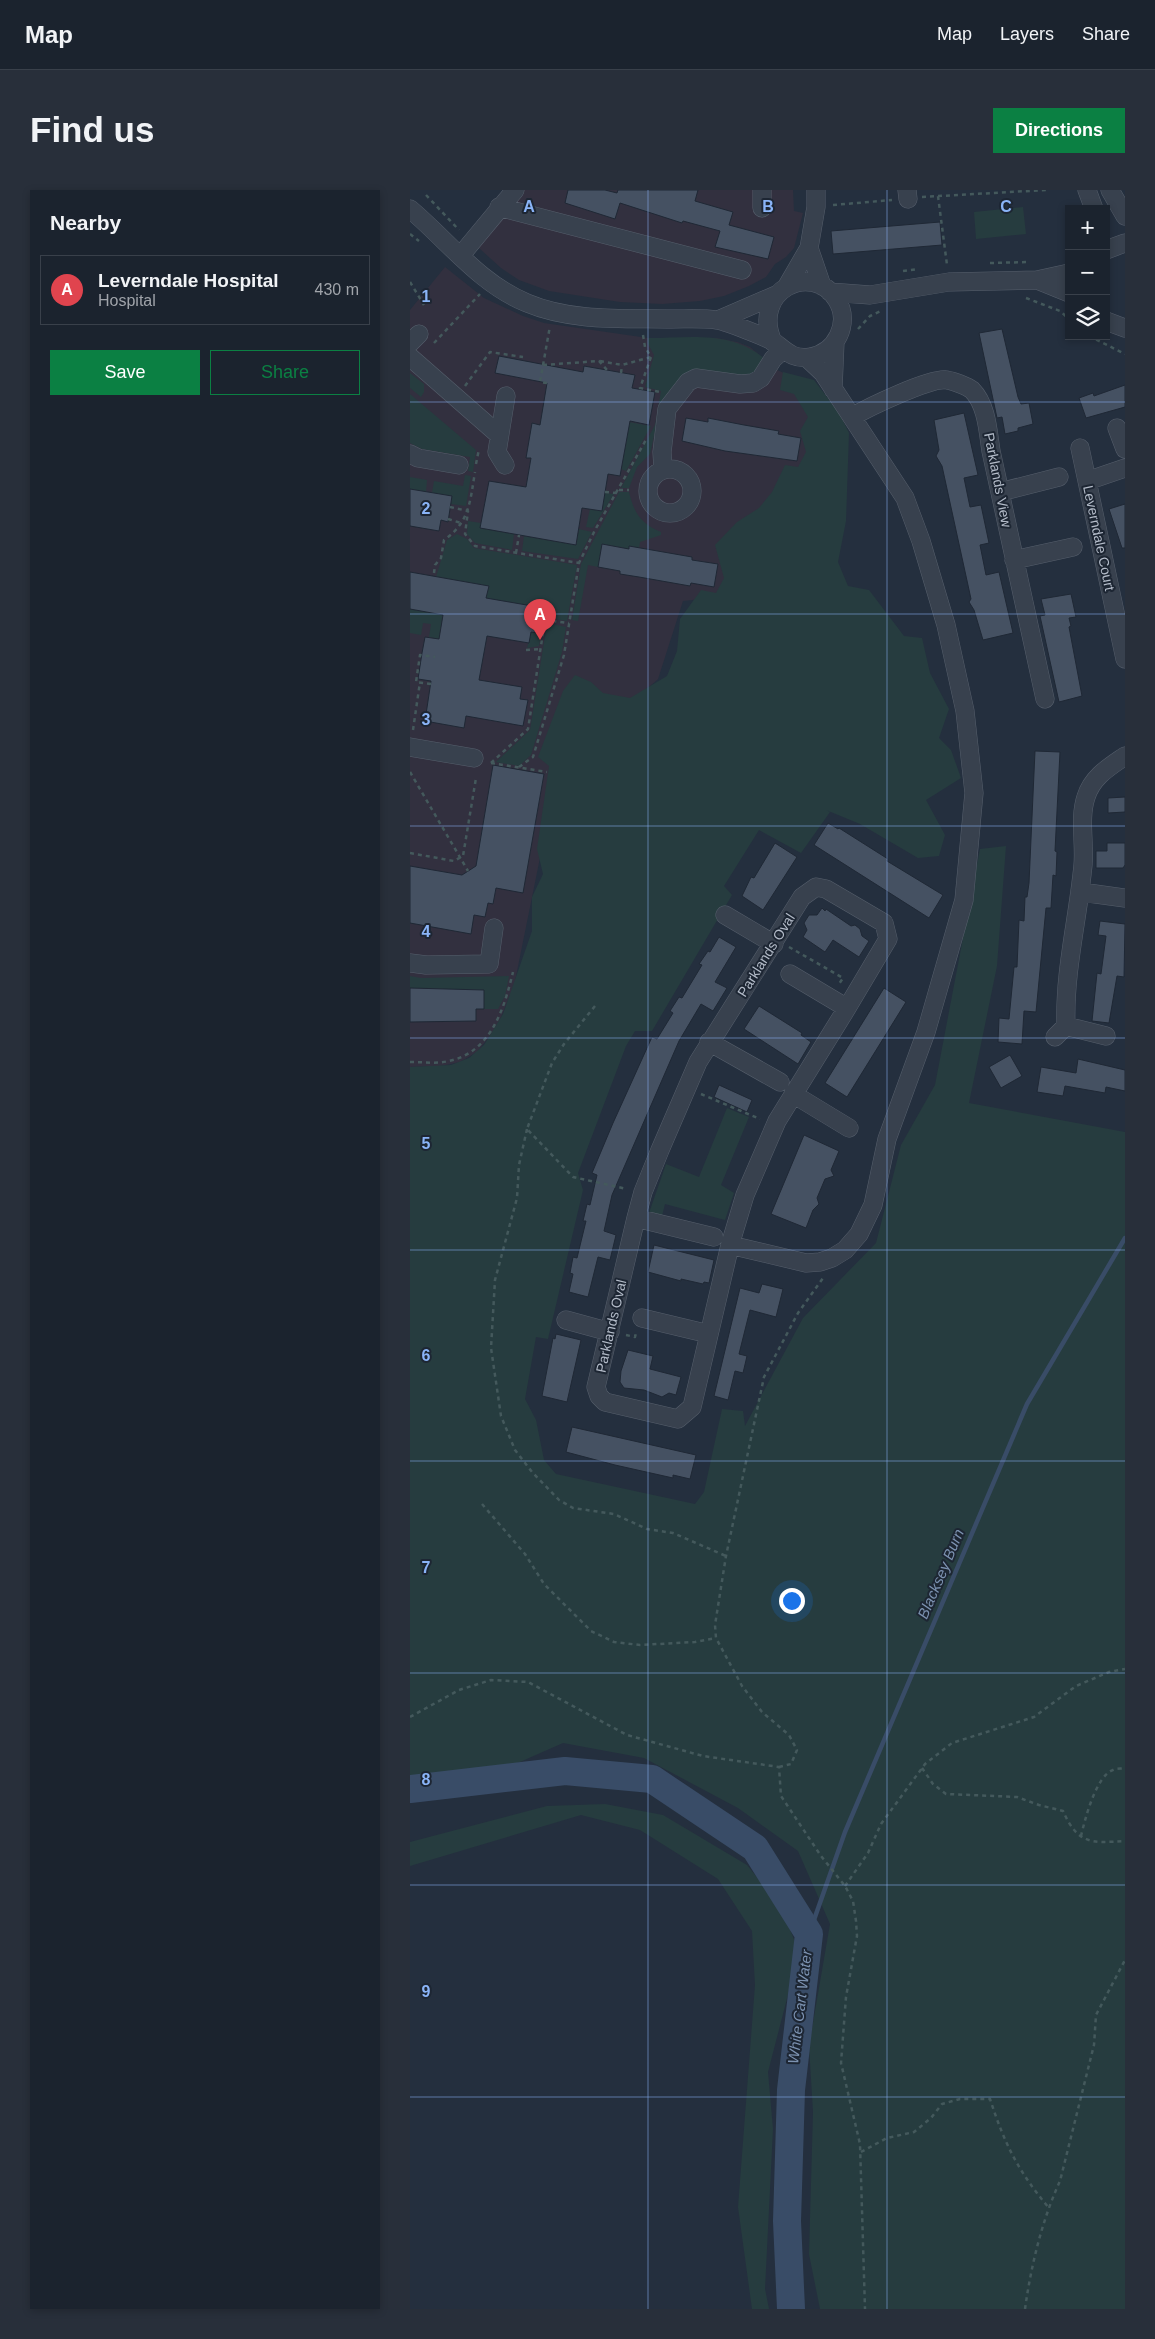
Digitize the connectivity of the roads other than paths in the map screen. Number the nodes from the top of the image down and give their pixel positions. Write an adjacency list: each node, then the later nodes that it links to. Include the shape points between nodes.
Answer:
1 (515, 190): 7 (street)
2 (762, 190): 8 (street)
3 (1088, 190): 6 (street)
4 (1110, 190): 10 (street)
5 (816, 198): 12 (street)
6 (1093, 205)
7 (500, 207): 14 (street); 15 (street)
8 (762, 208)
9 (410, 209): 14 (street)
10 (1125, 216)
11 (1125, 243): 13 (street)
12 (810, 248): 18 (street); 19 (street)
13 (1110, 249)
14 (460, 254): 23 (street, via 491,284 527,303 564,314)
15 (742, 270)
16 (1065, 274): 17 (street)
17 (1037, 280): 20 (street); 21 (street, via 949,282)
18 (826, 289): 19 (street, via 811,282 798,282); 21 (street); 22 (street, via 840,307)
19 (781, 291): 23 (street); 25 (street, via 769,306 766,318 768,330)
20 (1065, 291)
21 (870, 295): 22 (street)
22 (842, 319): 24 (street)
23 (718, 320): 25 (street)
24 (836, 342): 27 (street, via 827,351); 28 (street)
25 (778, 346): 27 (street, via 798,358); 39 (street, via 761,378 754,383 696,378 688,382 667,408)
26 (410, 358): 32 (street)
27 (807, 358): 28 (street, via 823,373)
28 (833, 389): 30 (street)
29 (506, 396): 32 (street)
30 (852, 418): 42 (street, Parklands View, via 866,408 905,391 946,379 971,390 985,413); 66 (street, via 905,498 946,625 965,711 974,792 964,900 926,1032 886,1139 873,1205 859,1234 845,1250 820,1262 806,1263)
31 (1117, 428): 34 (street)
32 (499, 435): 37 (street, via 497,452)
33 (1080, 448): 41 (street, Leverndale Court)
34 (1125, 449)
35 (410, 454): 36 (street)
36 (459, 465)
37 (505, 465)
38 (1125, 468): 41 (street)
39 (663, 469)
40 (1059, 477): 42 (street)
41 (1087, 481): 45 (street, Leverndale Court)
42 (1000, 492): 44 (street, Parklands View)
43 (1073, 547): 44 (street)
44 (1014, 560): 47 (street, Parklands View)
45 (1122, 630): 46 (street, Leverndale Court)
46 (1125, 659)
47 (1045, 699)
48 (411, 740): 50 (street)
49 (1125, 756): 51 (street, via 1102,771 1086,796)
50 (484, 761)
51 (1081, 892): 52 (street); 59 (street, via 1060,1031)
52 (1125, 898)
53 (725, 915): 55 (street)
54 (494, 928): 56 (street, via 488,964)
55 (775, 942): 58 (street, Parklands Oval, via 802,897 816,886 884,923 888,939); 60 (street, Parklands Oval)
56 (410, 963)
57 (790, 974): 58 (street)
58 (848, 1008): 62 (street, Parklands Oval)
59 (1106, 1036)
60 (709, 1042): 61 (street); 64 (street, Parklands Oval, via 643,1192)
61 (780, 1082)
62 (793, 1094): 63 (street); 66 (street, Parklands Oval, via 775,1125 745,1196)
63 (849, 1128)
64 (636, 1218): 65 (street); 69 (street, Parklands Oval)
65 (714, 1237)
66 (730, 1245): 70 (street, Parklands Oval)
67 (642, 1318): 70 (street)
68 (566, 1320): 69 (street)
69 (610, 1332): 70 (street, Parklands Oval, via 596,1387 599,1396 605,1402 678,1419 692,1407)
70 (709, 1334)

